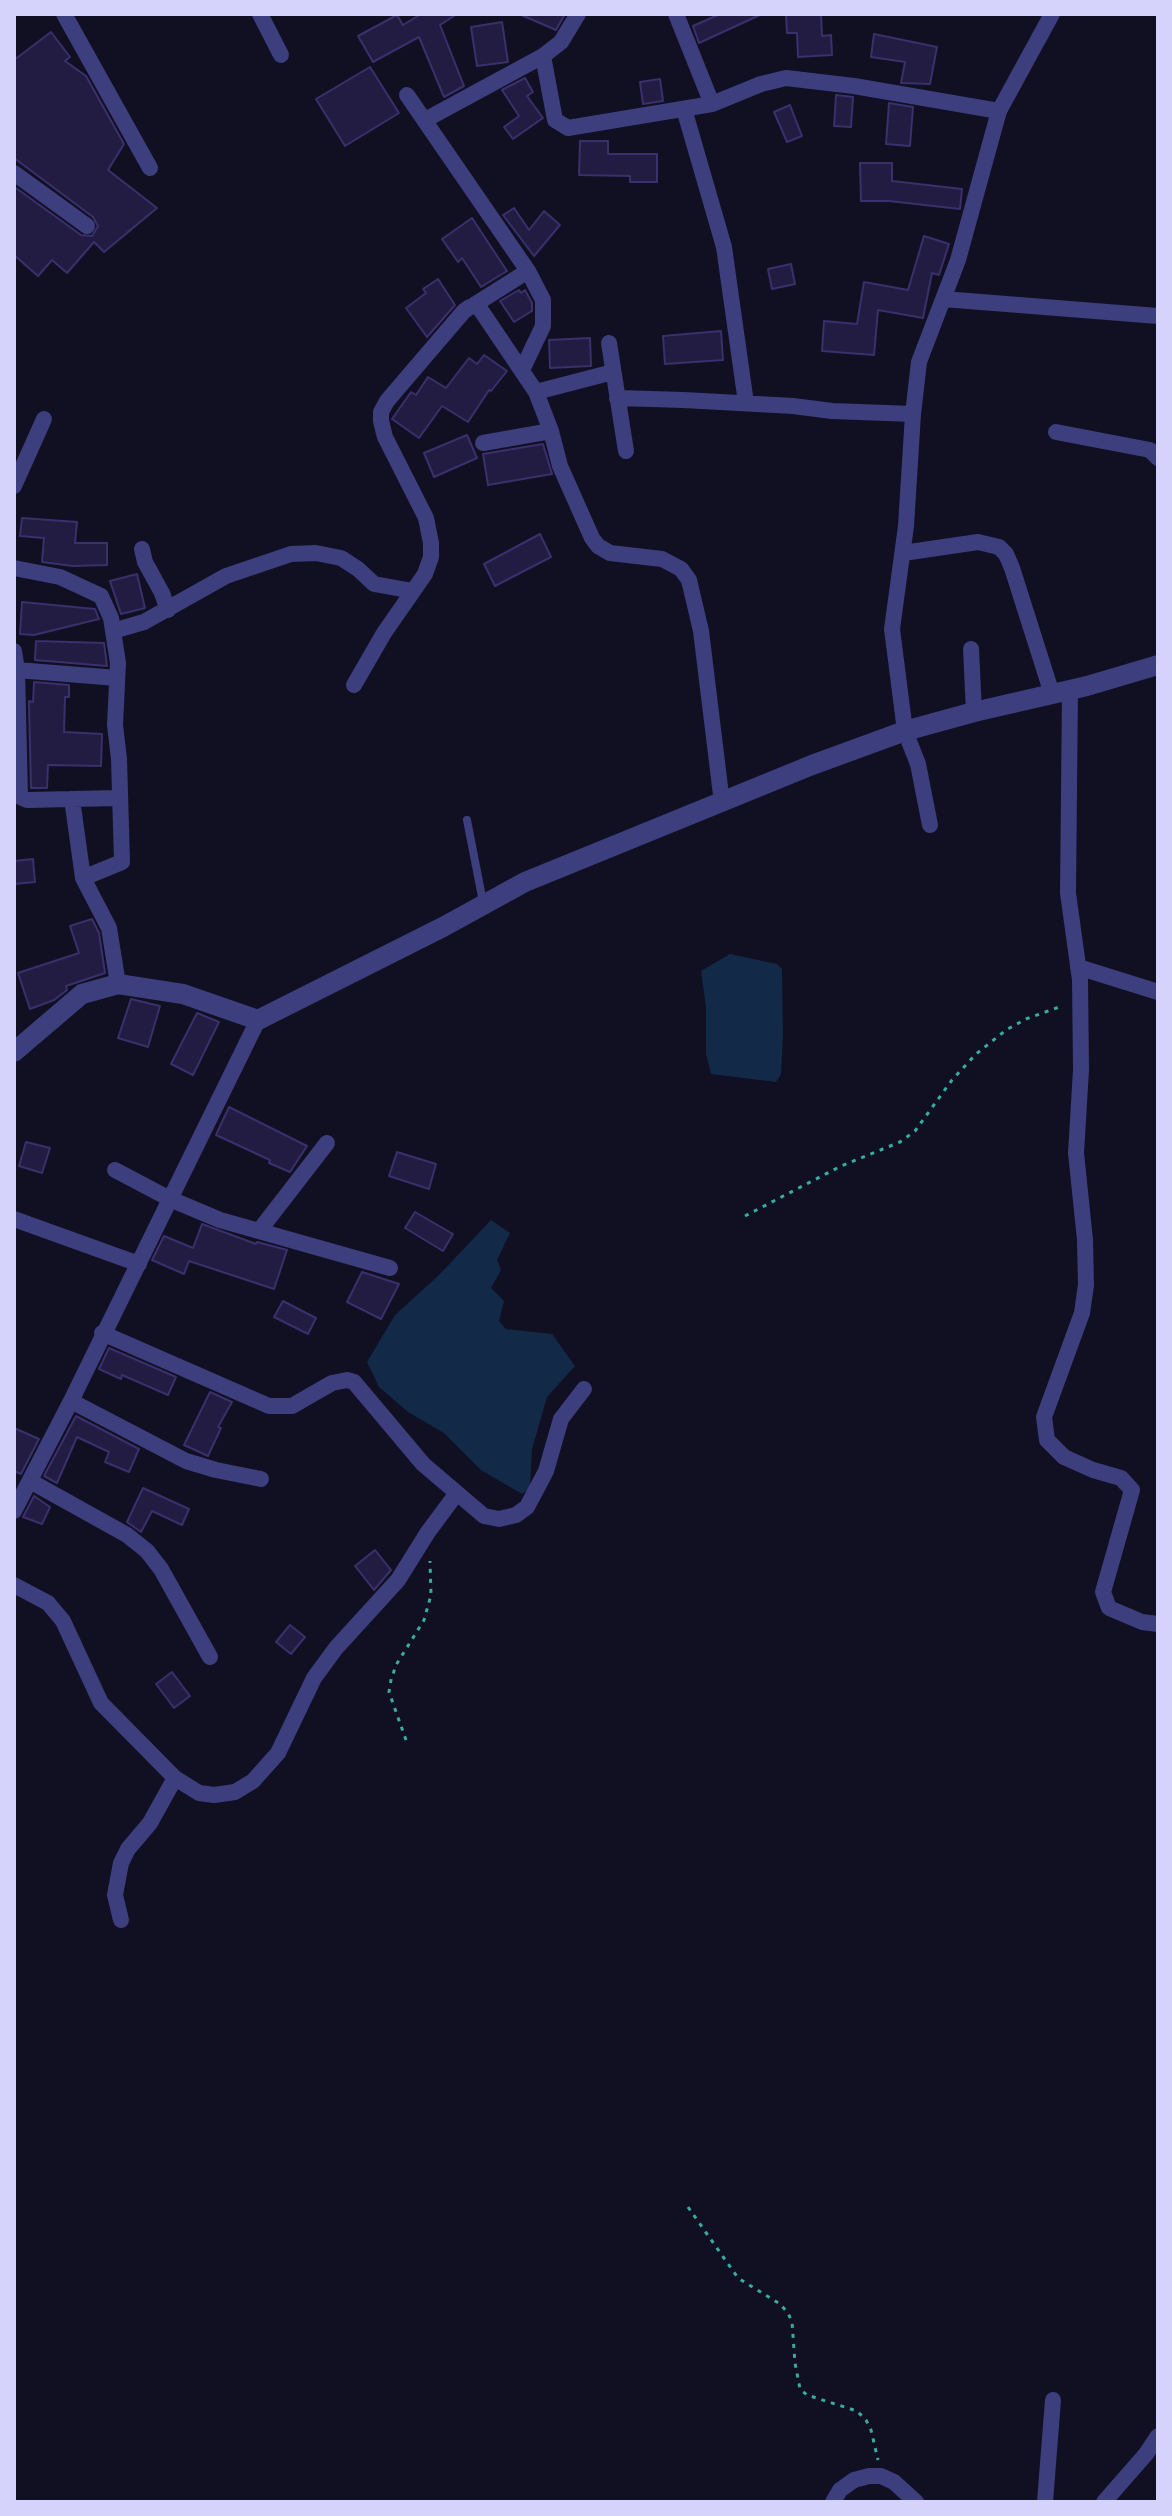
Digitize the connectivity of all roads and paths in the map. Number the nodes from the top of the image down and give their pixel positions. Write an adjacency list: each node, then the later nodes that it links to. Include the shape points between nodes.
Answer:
1 (64, 14): 13 (street)
2 (260, 14): 6 (street)
3 (578, 14): 7 (street, via 561,42)
4 (676, 14): 9 (street)
5 (1052, 14): 11 (street)
6 (281, 55)
7 (543, 56): 10 (street, via 555,120 562,127 576,129); 12 (street)
8 (407, 95): 12 (street)
9 (712, 104): 10 (street); 11 (street, via 786,78)
10 (684, 109): 25 (street, via 724,247)
11 (999, 111): 17 (street)
12 (425, 120): 16 (street)
13 (150, 168)
14 (14, 173): 15 (street)
15 (87, 226)
16 (528, 271): 18 (street); 21 (street, via 543,300 543,326)
17 (943, 299): 19 (street); 26 (street, via 919,362)
18 (474, 305): 21 (street, via 482,309); 37 (street, via 381,412 385,437 426,518 431,543 425,574)
19 (1158, 316)
20 (609, 343): 22 (street)
21 (522, 370): 23 (street)
22 (613, 372): 23 (street); 24 (street)
23 (536, 392): 28 (street)
24 (617, 398): 25 (street); 31 (street)
25 (746, 403): 26 (street)
26 (913, 414): 35 (street)
27 (44, 419): 33 (street)
28 (551, 431): 30 (street); 51 (street, via 560,466 598,546 610,553 662,559 689,580 701,631)
29 (1056, 432): 32 (street, via 1150,450)
30 (483, 443)
31 (626, 451)
32 (1158, 458)
33 (14, 486)
34 (142, 549): 38 (street)
35 (903, 553): 46 (street, via 978,542 999,547); 48 (street, via 892,629)
36 (14, 568): 39 (street, via 60,577 101,596)
37 (413, 591): 38 (street, via 374,584 341,558 291,554 226,576); 45 (street)
38 (168, 610): 39 (street)
39 (113, 631): 44 (street)
40 (971, 649): 47 (street)
41 (14, 651): 43 (street)
42 (1158, 665): 46 (street)
43 (17, 670): 44 (street); 50 (street, via 20,797)
44 (117, 678): 49 (street)
45 (354, 685)
46 (1061, 692): 47 (street); 56 (street, via 1068,893)
47 (974, 712): 48 (street)
48 (905, 731): 51 (street); 53 (street)
49 (119, 798): 50 (street); 54 (street, via 122,862)
50 (72, 799): 54 (street)
51 (722, 803): 55 (street, via 525,882)
52 (467, 820): 55 (lane)
53 (930, 825)
54 (83, 878): 57 (street, via 109,928)
55 (484, 904): 60 (street)
56 (1078, 967): 58 (street); 59 (street)
57 (118, 984): 60 (street, via 183,994); 61 (street, via 82,994)
58 (1158, 992)
59 (1080, 1002): 65 (path, via 1047,1009 1006,1030 960,1072 915,1131 900,1142); 79 (street, via 1076,1153 1086,1285 1082,1313 1044,1417 1047,1440 1064,1457 1121,1478 1132,1490 1103,1592 1109,1608)
60 (258, 1020): 64 (street)
61 (14, 1052)
62 (327, 1143): 67 (street)
63 (115, 1170): 64 (street)
64 (170, 1199): 67 (street); 68 (street)
65 (745, 1216)
66 (14, 1219): 68 (street)
67 (259, 1231): 69 (street)
68 (139, 1264): 70 (street)
69 (390, 1268)
70 (102, 1333): 72 (street); 75 (street, via 269,1406 292,1406 332,1383 354,1382 423,1464)
71 (584, 1389): 75 (street, via 561,1419 546,1471 527,1507 499,1519 484,1516)
72 (71, 1401): 73 (street, via 186,1461); 74 (street)
73 (261, 1479)
74 (30, 1481): 76 (street); 80 (street, via 147,1551)
75 (457, 1493): 77 (street)
76 (14, 1511)
77 (425, 1536): 81 (path, via 431,1595 424,1620 396,1665 389,1692); 82 (street, via 398,1580 314,1678 278,1753 253,1781 235,1792 214,1795 199,1793)
78 (14, 1585): 82 (street, via 48,1603 63,1621 101,1703)
79 (1158, 1624)
80 (210, 1657)
81 (406, 1740)
82 (175, 1778): 83 (street, via 121,1863 115,1895)
83 (121, 1920)
84 (688, 2207): 87 (path, via 738,2278 788,2313 800,2389 857,2411 866,2420)
85 (1053, 2400): 90 (street)
86 (1158, 2436): 91 (street)
87 (881, 2476): 88 (street, via 854,2480); 89 (street)
88 (833, 2502)
89 (916, 2502)
90 (1045, 2502)
91 (1104, 2502)

